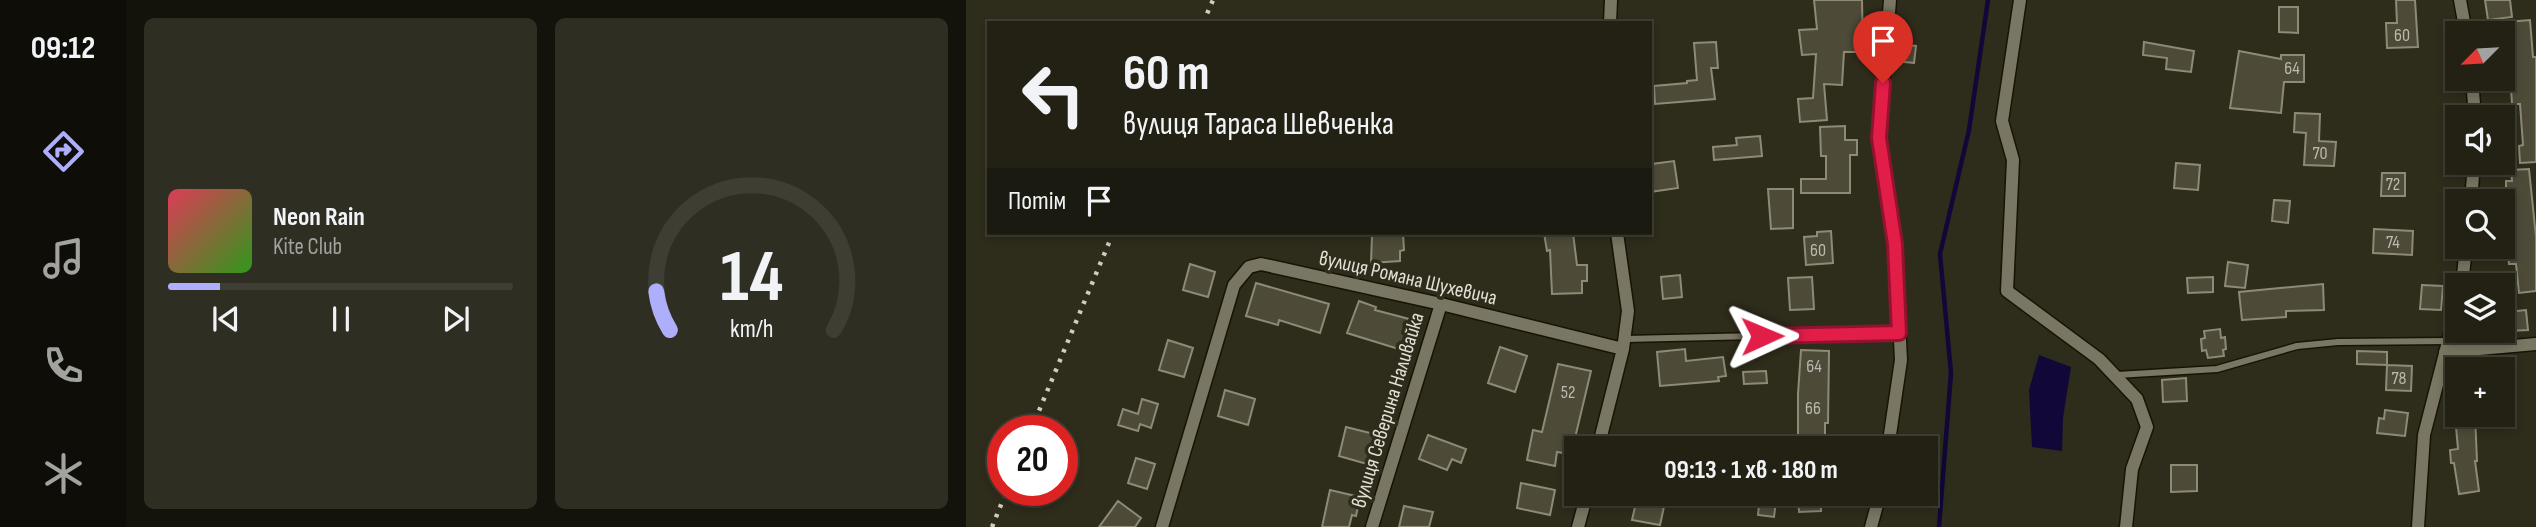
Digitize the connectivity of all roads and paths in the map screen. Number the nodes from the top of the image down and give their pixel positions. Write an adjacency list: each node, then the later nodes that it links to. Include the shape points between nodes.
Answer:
1 (1611, 0): 5 (street)
2 (1889, 0): 9 (street, via 1879,138 1895,244)
3 (2020, 0): 14 (street, via 2002,121 2014,160 2007,290)
4 (2460, 0): 6 (street)
5 (1610, 21)
6 (2464, 21)
7 (1617, 235): 11 (street, via 1628,311)
8 (1441, 304): 11 (street, вулиця Романа Шухевича); 19 (street, вулиця Романа Шухевича, via 1261,264 1249,267 1234,285); 20 (street, вулиця Северина Наливайка)
9 (1899, 333): 11 (lane); 16 (street, via 1901,360)
10 (2447, 343): 13 (street)
11 (1624, 344): 15 (street)
12 (2536, 344): 13 (street)
13 (2446, 346): 14 (lane, via 2338,342 2297,346 2217,369); 24 (street, via 2424,435)
14 (2115, 375): 23 (street, via 2137,399 2147,427 2132,469)
15 (1601, 436)
16 (1890, 436)
17 (1584, 506): 21 (street)
18 (1877, 506): 22 (street)
19 (1162, 527)
20 (1372, 527)
21 (1578, 527)
22 (1871, 527)
23 (2126, 527)
24 (2418, 527)

